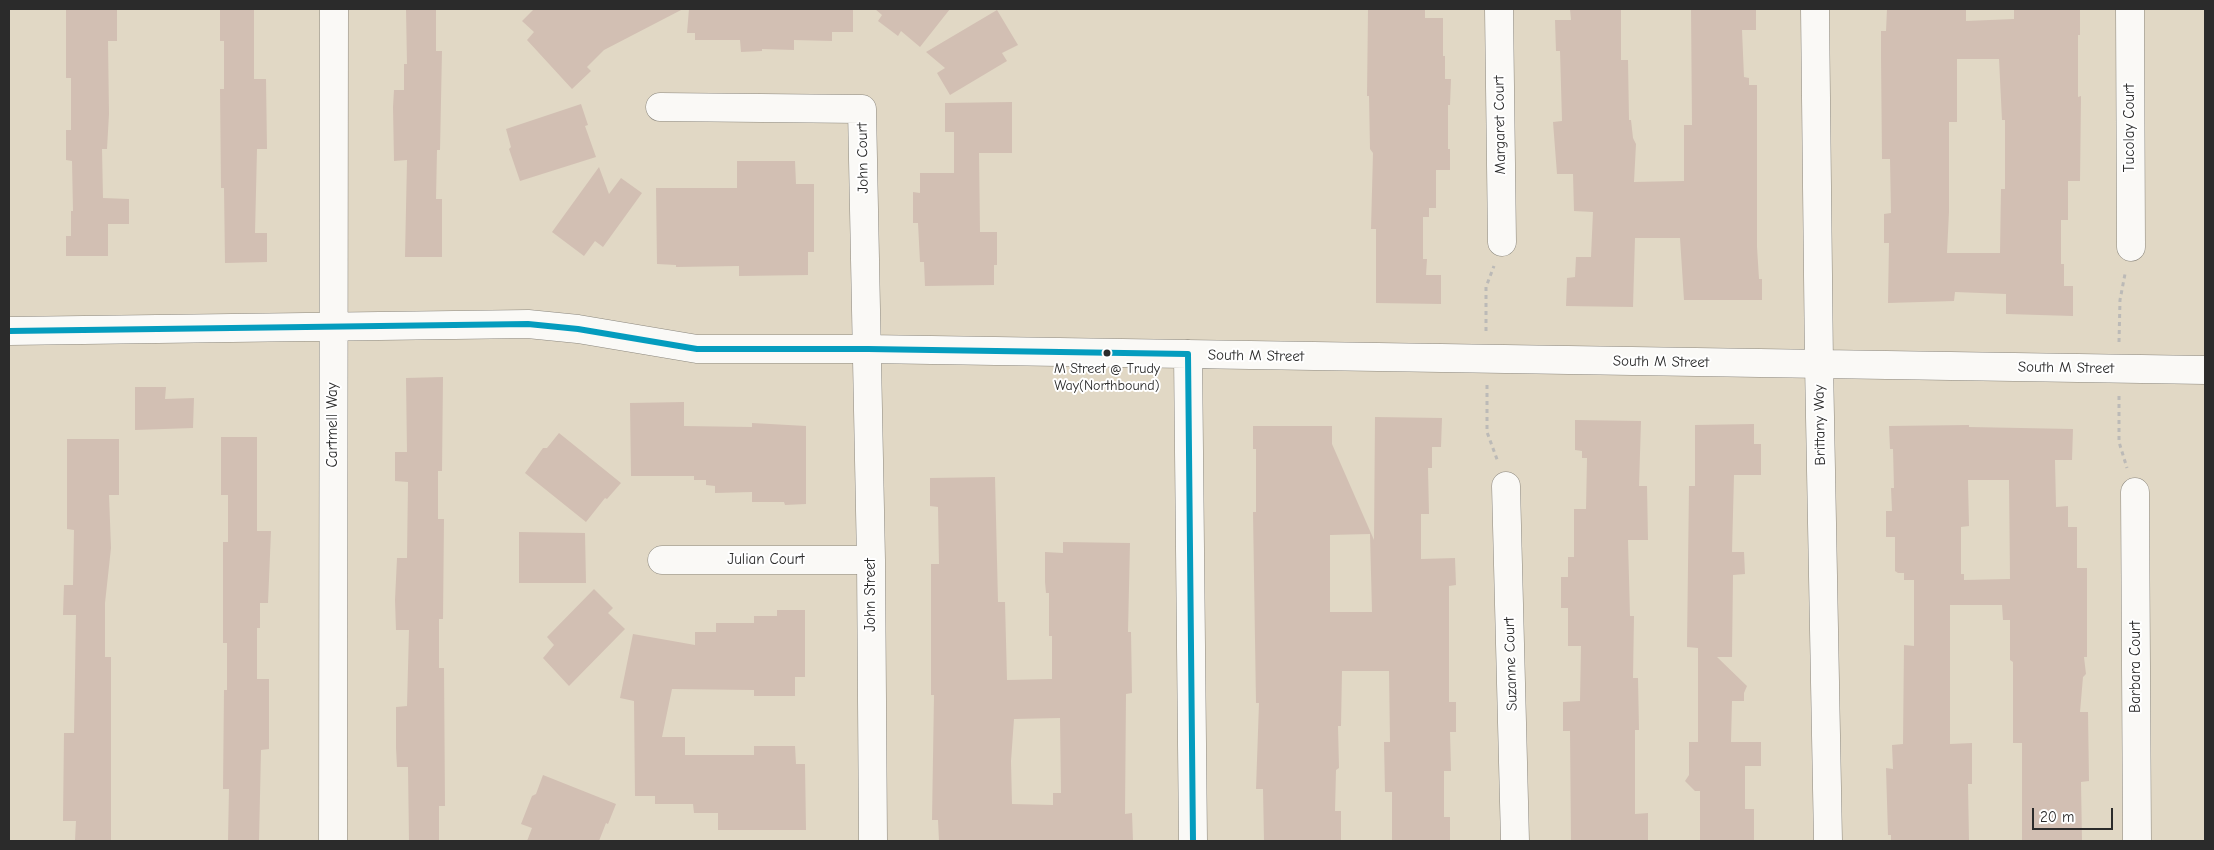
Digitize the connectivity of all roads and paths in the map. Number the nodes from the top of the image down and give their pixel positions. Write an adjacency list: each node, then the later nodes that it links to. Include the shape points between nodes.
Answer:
1 (334, 9): 8 (street, Cartmell Way)
2 (1498, 9): 6 (street, Margaret Court)
3 (1816, 9): 12 (street, Brittany Way)
4 (2130, 9): 7 (street, Tucolay Court)
5 (660, 107): 10 (street, John Court, via 862,109)
6 (1502, 242)
7 (2131, 247)
8 (333, 326): 9 (street, South M Street); 10 (street, South M Street, via 528,324 697,349); 18 (street, Cartmell Way)
9 (9, 331)
10 (868, 349): 11 (street, South M Street); 17 (street, John Street)
11 (1188, 354): 12 (street, South M Street); 20 (street)
12 (1819, 364): 13 (street, South M Street); 22 (street, Brittany Way)
13 (2205, 370)
14 (1506, 486): 21 (street, Suzanne Court)
15 (2135, 492): 23 (street, Barbara Court)
16 (662, 560): 17 (street, Julian Court)
17 (871, 560): 19 (street, John Street)
18 (333, 841)
19 (873, 841)
20 (1193, 841)
21 (1515, 841)
22 (1828, 841)
23 (2137, 841)

